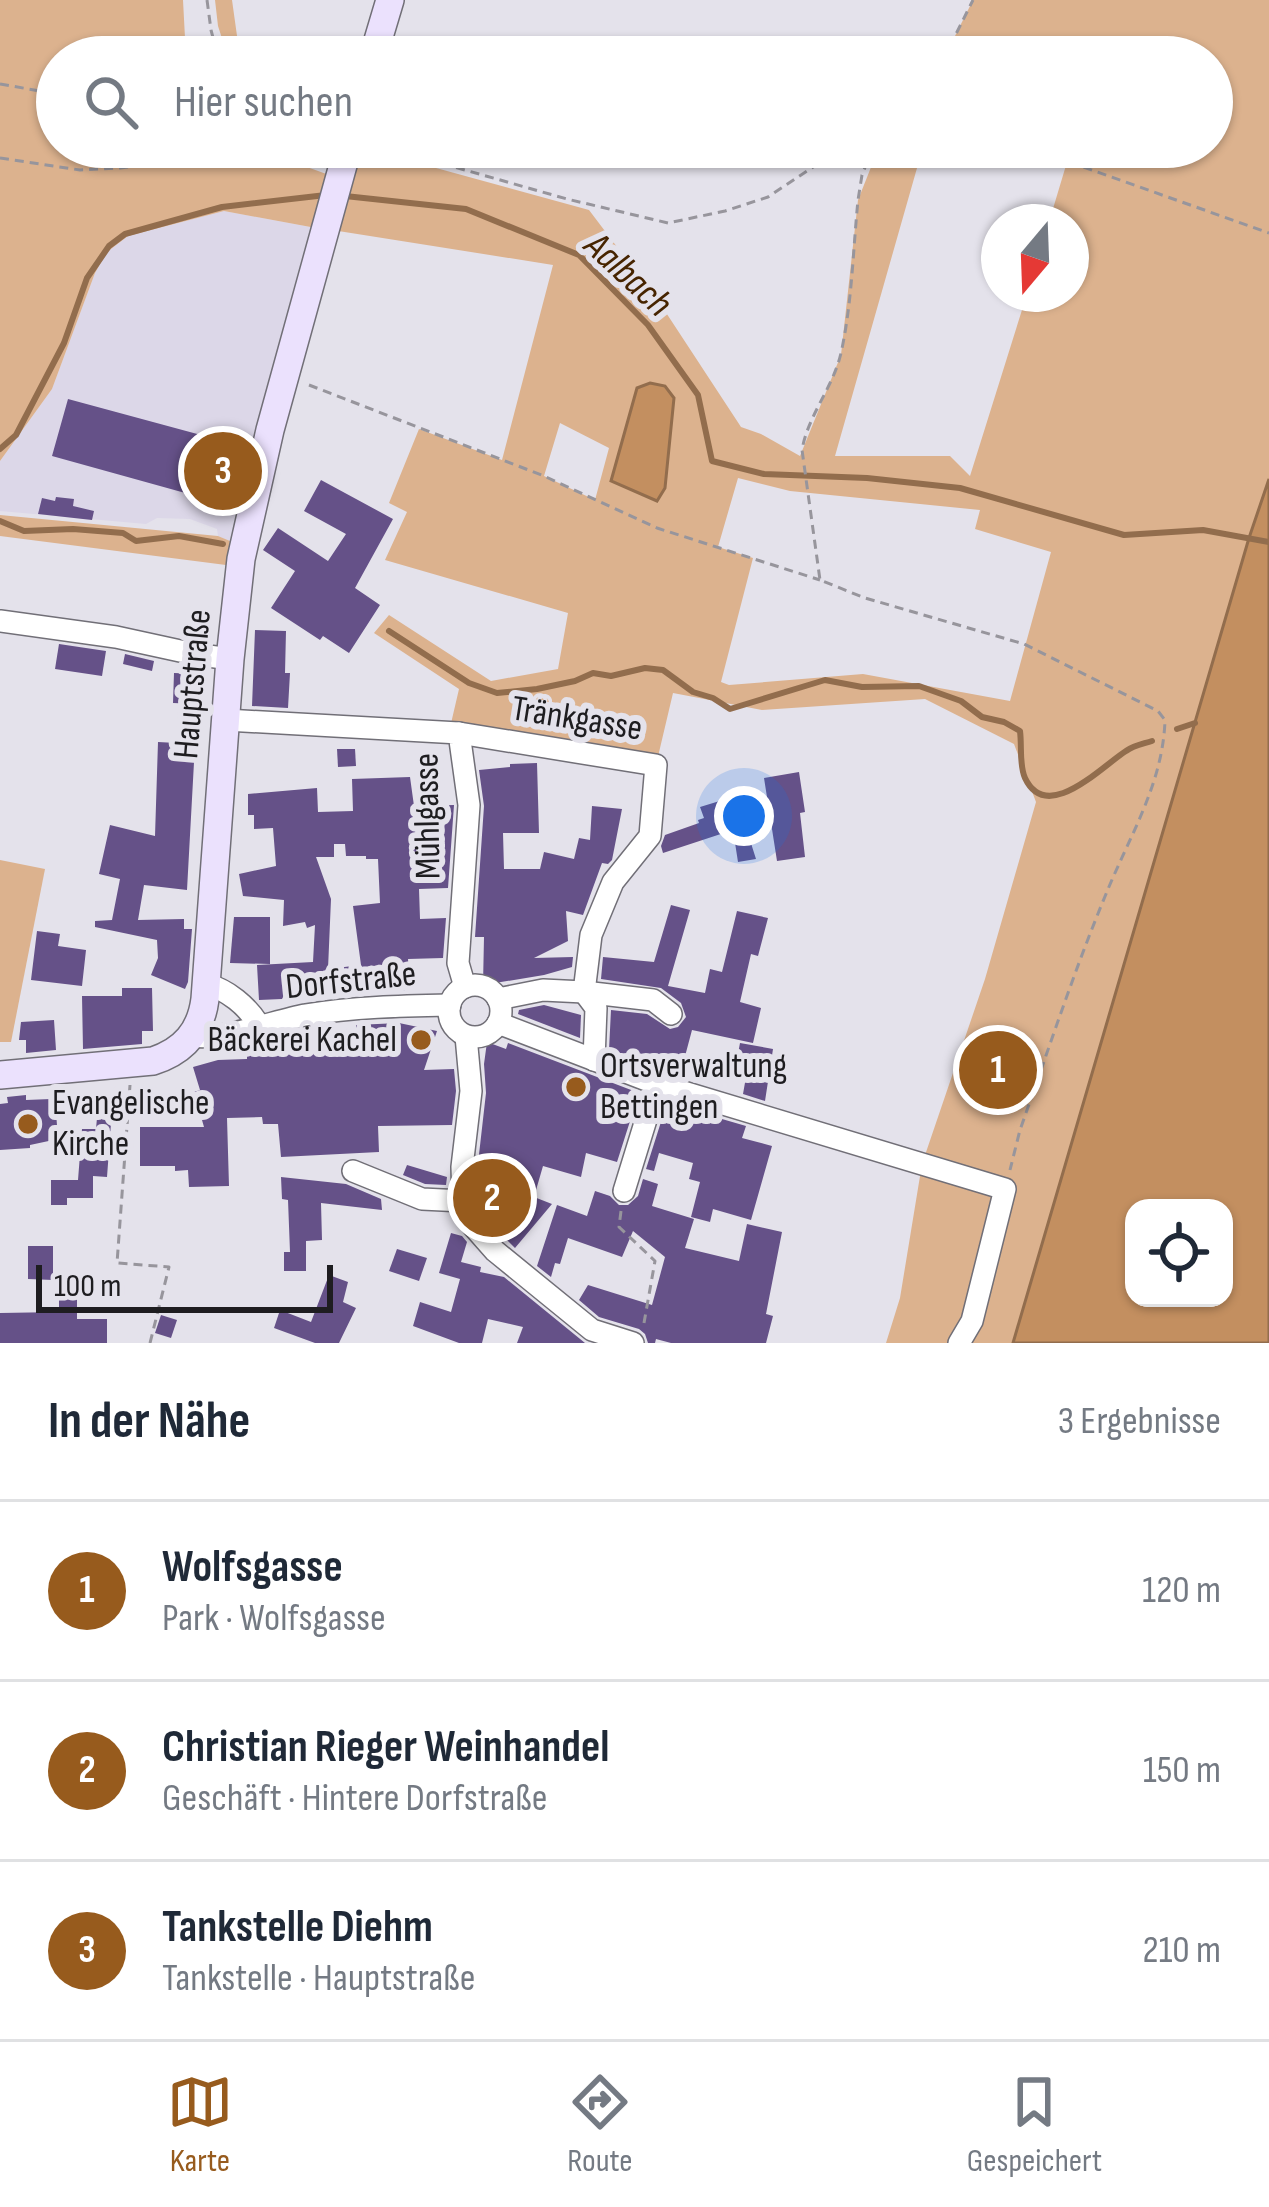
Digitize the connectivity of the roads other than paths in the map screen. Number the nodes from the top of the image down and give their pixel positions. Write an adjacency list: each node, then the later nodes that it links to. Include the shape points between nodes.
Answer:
1 (390, 0): 2 (street)
2 (380, 36)
3 (341, 168): 5 (street, Hauptstraße, via 241,559)
4 (0, 621): 5 (street)
5 (230, 658): 6 (street, Hauptstraße)
6 (226, 720): 7 (street, Mühlgasse); 8 (street, Hauptstraße)
7 (459, 733): 9 (street, Mühlgasse, via 469,805 458,964); 10 (street, Tränkgasse, via 656,765 650,836 613,882 591,935)
8 (206, 984): 15 (street, Dorfstraße, via 227,992); 16 (street, Hauptstraße)
9 (465, 987): 11 (street, via 478,985); 12 (street)
10 (584, 992): 11 (street); 13 (street, via 653,1000); 18 (street, Tränkgasse, via 596,1007)
11 (498, 999): 14 (street)
12 (449, 1005): 15 (street, Dorfstraße, via 356,1007); 17 (street, via 455,1029)
13 (671, 1014)
14 (498, 1023): 17 (street); 18 (street)
15 (259, 1024): 16 (street, Dorfstraße)
16 (192, 1036): 19 (street, via 169,1055 130,1065)
17 (466, 1036): 23 (street)
18 (594, 1060): 20 (street)
19 (0, 1075)
20 (657, 1084): 22 (street); 25 (street, via 1005,1189 972,1321)
21 (353, 1171): 23 (street, via 422,1199)
22 (624, 1191)
23 (463, 1201): 24 (street, via 495,1251 592,1330)
24 (639, 1333)
25 (959, 1343)

